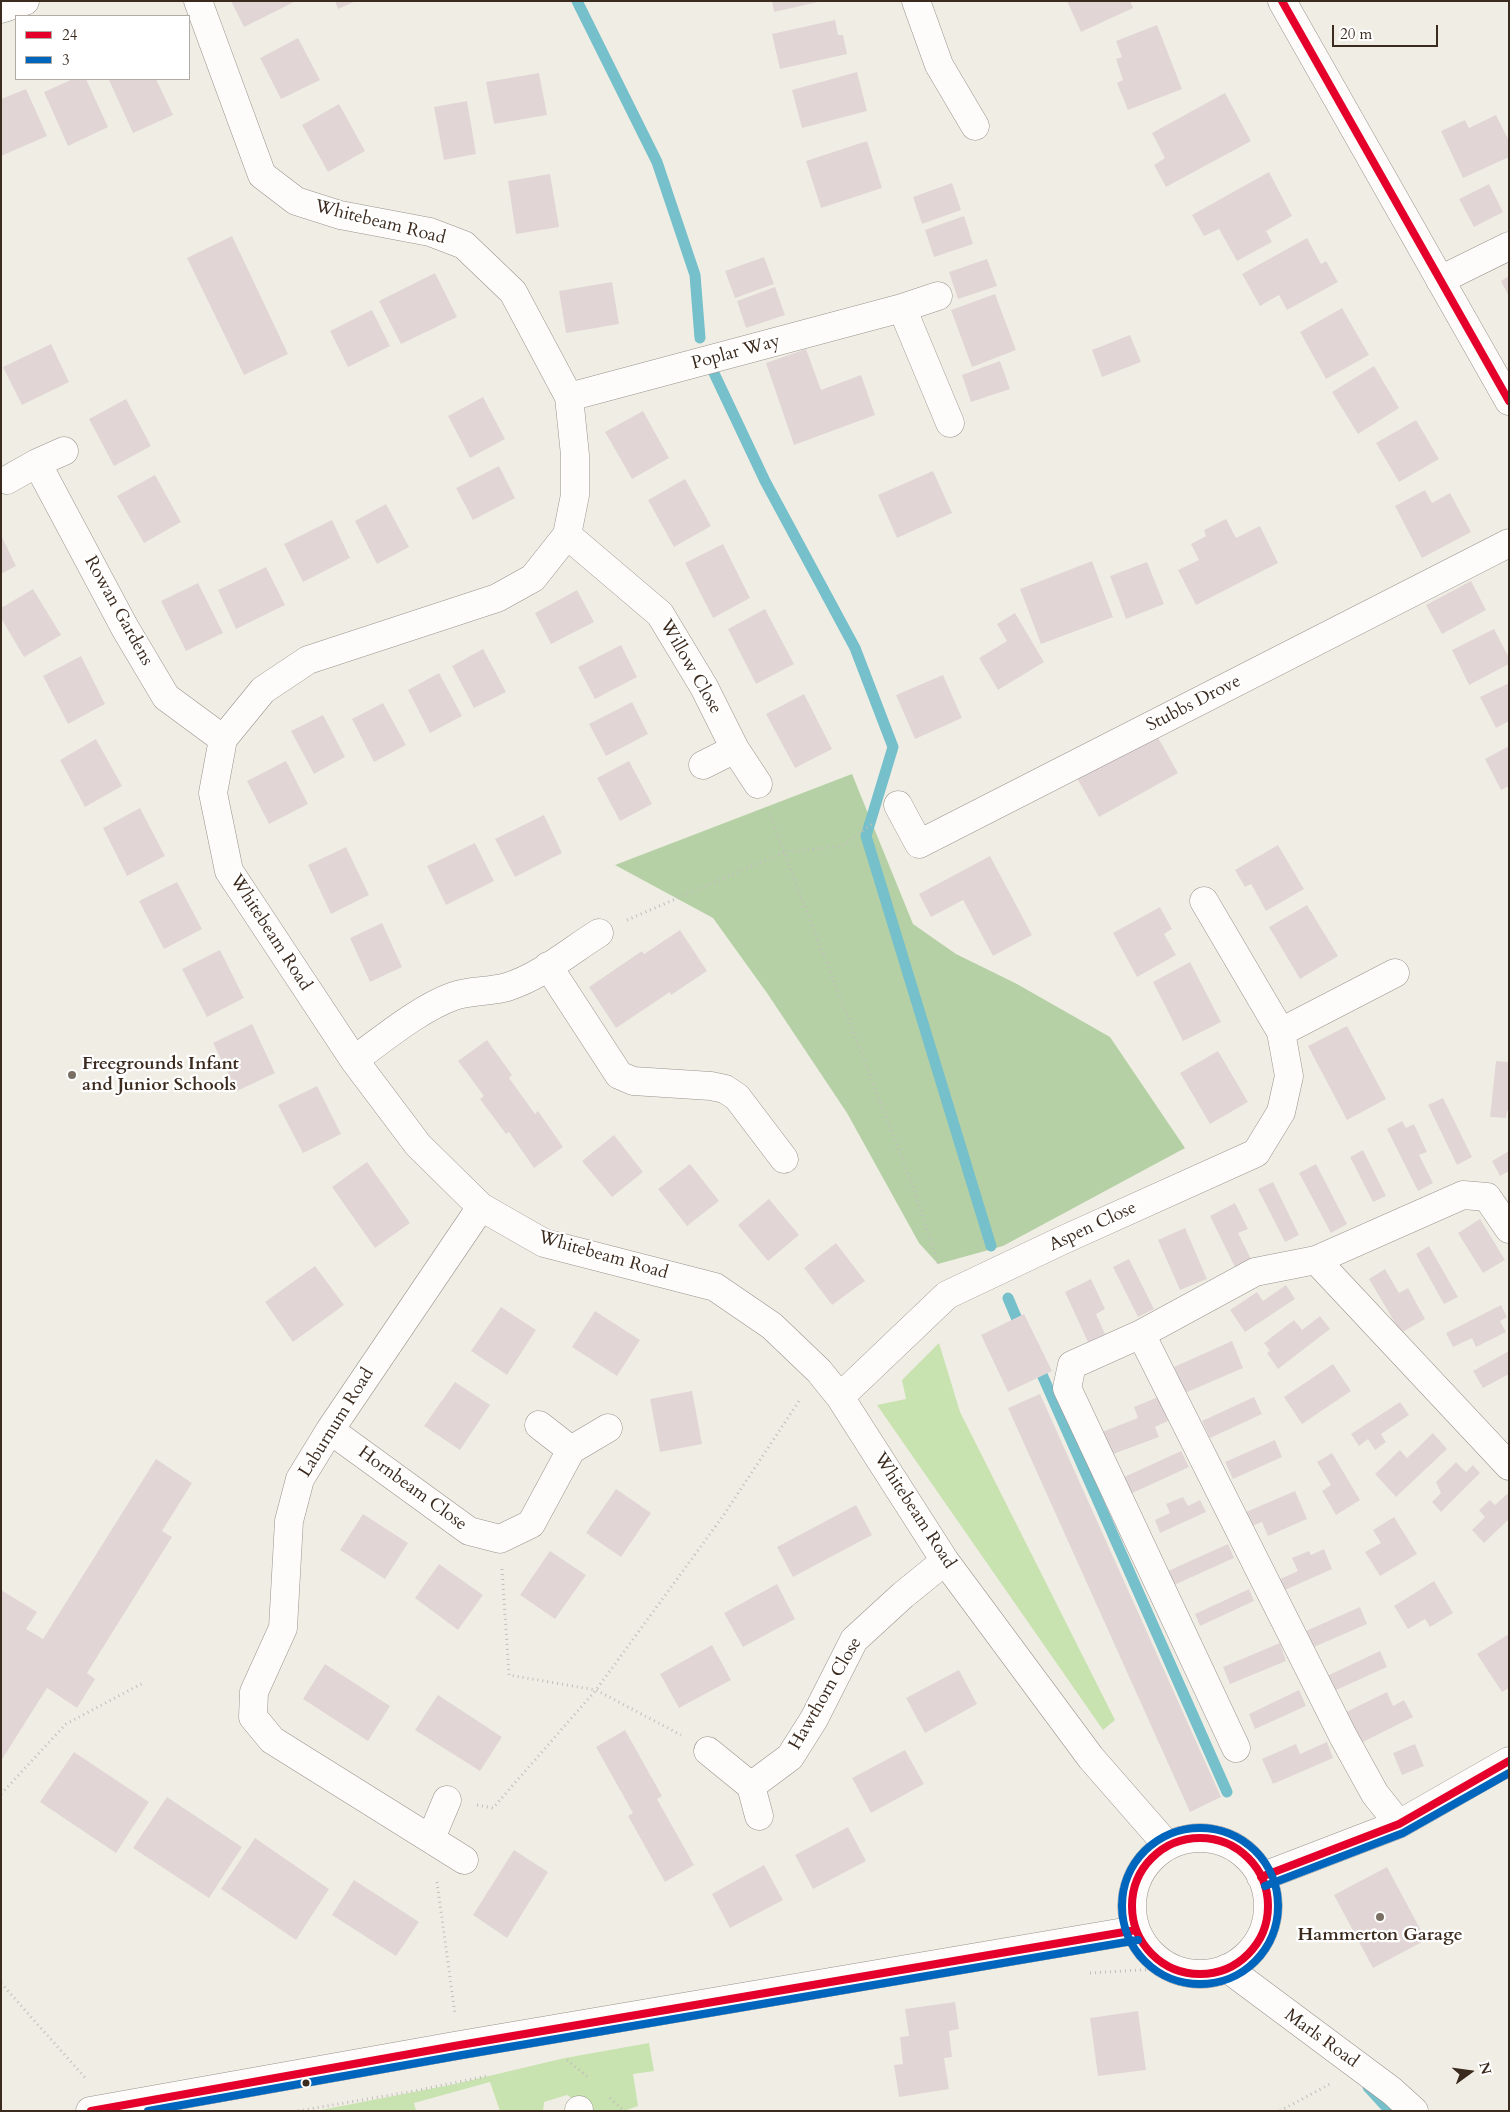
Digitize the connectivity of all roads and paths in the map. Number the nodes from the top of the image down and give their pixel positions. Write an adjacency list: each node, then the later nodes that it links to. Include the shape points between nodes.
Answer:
1 (25, 1): 5 (street)
2 (198, 1): 11 (street, Whitebeam Road, via 262,175 296,201 340,215 430,232 464,245 513,292)
3 (916, 1): 6 (street, via 939,64)
4 (1282, 1): 8 (street)
5 (1, 9)
6 (975, 126)
7 (1509, 246): 8 (street)
8 (1440, 280): 12 (street)
9 (938, 296): 10 (street, Poplar Way)
10 (902, 308): 11 (street, Poplar Way); 13 (street)
11 (569, 398): 17 (street, Whitebeam Road, via 575,495)
12 (1509, 401)
13 (950, 423)
14 (64, 451): 15 (street)
15 (37, 463): 16 (street); 19 (street, Rowan Gardens, via 125,628 166,697)
16 (8, 480)
17 (567, 535): 19 (street, Whitebeam Road, via 533,578 497,598 308,660 263,690); 20 (street, Willow Close, via 660,614 704,687)
18 (1509, 543): 23 (street, Stubbs Drove, via 919,844)
19 (223, 739): 30 (street, Whitebeam Road, via 213,792 228,871)
20 (735, 749): 21 (street); 22 (street, Willow Close)
21 (703, 765)
22 (758, 784): 24 (path)
23 (898, 805): 24 (path, via 842,846)
24 (784, 852): 26 (path); 35 (path, via 913,1187)
25 (1204, 901): 29 (street, Aspen Close)
26 (599, 933): 27 (street)
27 (548, 966): 30 (street, via 526,980 504,988 478,990 431,1006); 31 (street, via 619,1074 633,1082 725,1089 737,1097)
28 (1395, 973): 29 (street)
29 (1281, 1032): 35 (street, Aspen Close, via 1289,1076 1281,1112 1256,1153)
30 (354, 1060): 32 (street, Whitebeam Road, via 418,1145)
31 (784, 1159)
32 (480, 1207): 37 (street, Whitebeam Road, via 544,1243 715,1287 772,1326); 41 (street, Laburnum Road)
33 (1509, 1229): 34 (street, via 1487,1197 1463,1196)
34 (1316, 1260): 36 (street, via 1256,1272); 43 (street)
35 (947, 1295): 38 (street, Aspen Close)
36 (1141, 1334): 48 (street, via 1072,1365 1067,1388); 55 (street, via 1343,1736 1375,1794)
37 (819, 1371): 38 (street, Whitebeam Road); 47 (path, via 723,1516)
38 (840, 1397): 45 (street, Whitebeam Road)
39 (538, 1425): 42 (street)
40 (608, 1428): 42 (street)
41 (330, 1430): 44 (street, Hornbeam Close, via 469,1531); 56 (street, Laburnum Road, via 300,1479 289,1521 283,1628 254,1692 253,1717 272,1740)
42 (571, 1450): 44 (street, via 531,1524)
43 (1509, 1466)
44 (500, 1539): 47 (path, via 509,1675)
45 (945, 1561): 51 (street, Hawthorn Close, via 854,1640 814,1719 790,1757); 57 (street, Whitebeam Road, via 1091,1758)
46 (143, 1683): 52 (path, via 66,1724)
47 (596, 1690): 49 (path); 53 (path, via 493,1808)
48 (1236, 1748)
49 (708, 1751): 51 (street)
50 (1509, 1761): 55 (street)
51 (751, 1786): 54 (street)
52 (1, 1794)
53 (447, 1800): 56 (street)
54 (758, 1816)
55 (1399, 1824): 59 (street)
56 (431, 1838): 58 (street, Laburnum Road); 63 (path)
57 (1167, 1846): 59 (street, via 1189,1838 1211,1838 1232,1846 1249,1859); 60 (street, via 1152,1857 1140,1873 1133,1891 1131,1911)
58 (464, 1860)
59 (1261, 1877): 61 (street, via 1267,1898 1262,1933 1245,1957)
60 (1136, 1930): 61 (street, via 1147,1949 1170,1967 1206,1974); 63 (street)
61 (1227, 1968): 64 (street, Marls Road)
62 (1, 1983): 65 (path, via 93,2086)
63 (460, 2045): 65 (street)
64 (1355, 2063): 66 (path, via 1341,2078); 67 (street, Marls Road)
65 (94, 2110)
66 (1280, 2111)
67 (1414, 2111)

